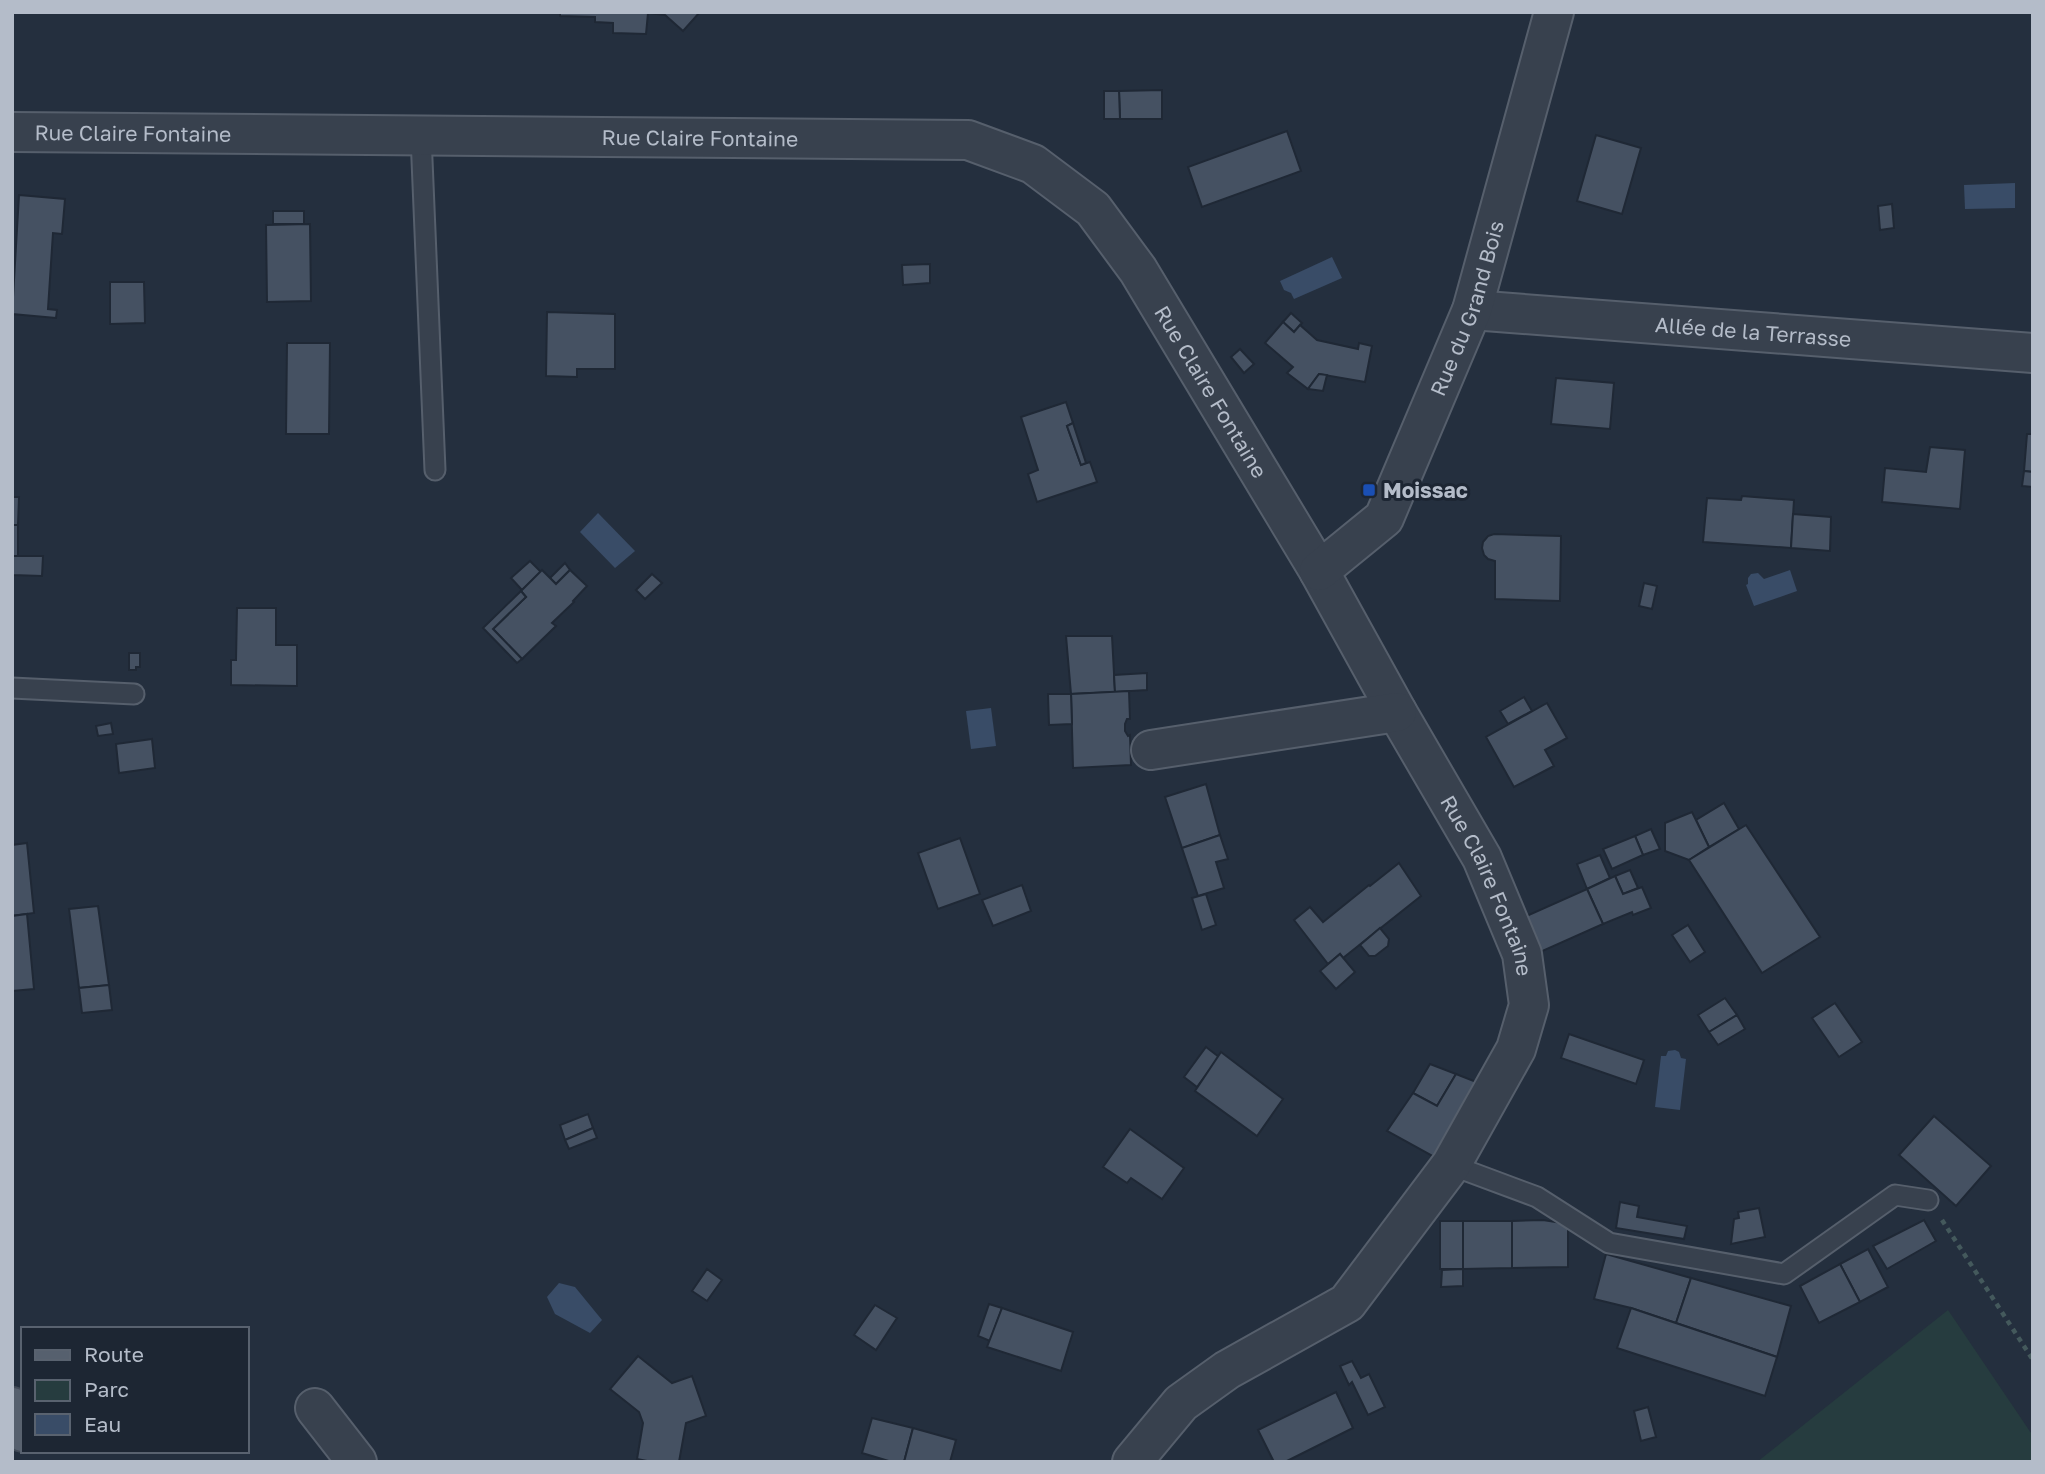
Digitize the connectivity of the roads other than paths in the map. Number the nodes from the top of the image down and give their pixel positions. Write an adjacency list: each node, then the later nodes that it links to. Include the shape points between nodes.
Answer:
1 (1554, 12): 4 (street, Rue du Grand Bois)
2 (12, 132): 3 (street, Rue Claire Fontaine)
3 (421, 136): 6 (lane); 7 (street, Rue Claire Fontaine, via 968,140 1033,164 1093,209 1138,270)
4 (1472, 310): 5 (street, Allée de la Terrasse); 7 (street, Rue du Grand Bois, via 1384,518)
5 (2033, 353)
6 (435, 470)
7 (1319, 571): 10 (street, Rue Claire Fontaine)
8 (12, 688): 9 (lane)
9 (134, 694)
10 (1397, 712): 11 (street); 12 (street, Rue Claire Fontaine, via 1482,858 1522,954 1529,1005 1516,1049)
11 (1151, 750)
12 (1451, 1166): 13 (lane, via 1538,1196 1609,1243 1784,1273 1895,1195); 18 (street, Rue Claire Fontaine, via 1347,1303 1227,1370 1181,1403)
13 (1928, 1200)
14 (12, 1407): 16 (main road)
15 (316, 1408): 17 (street)
16 (21, 1427)
17 (357, 1462)
18 (1132, 1462)

